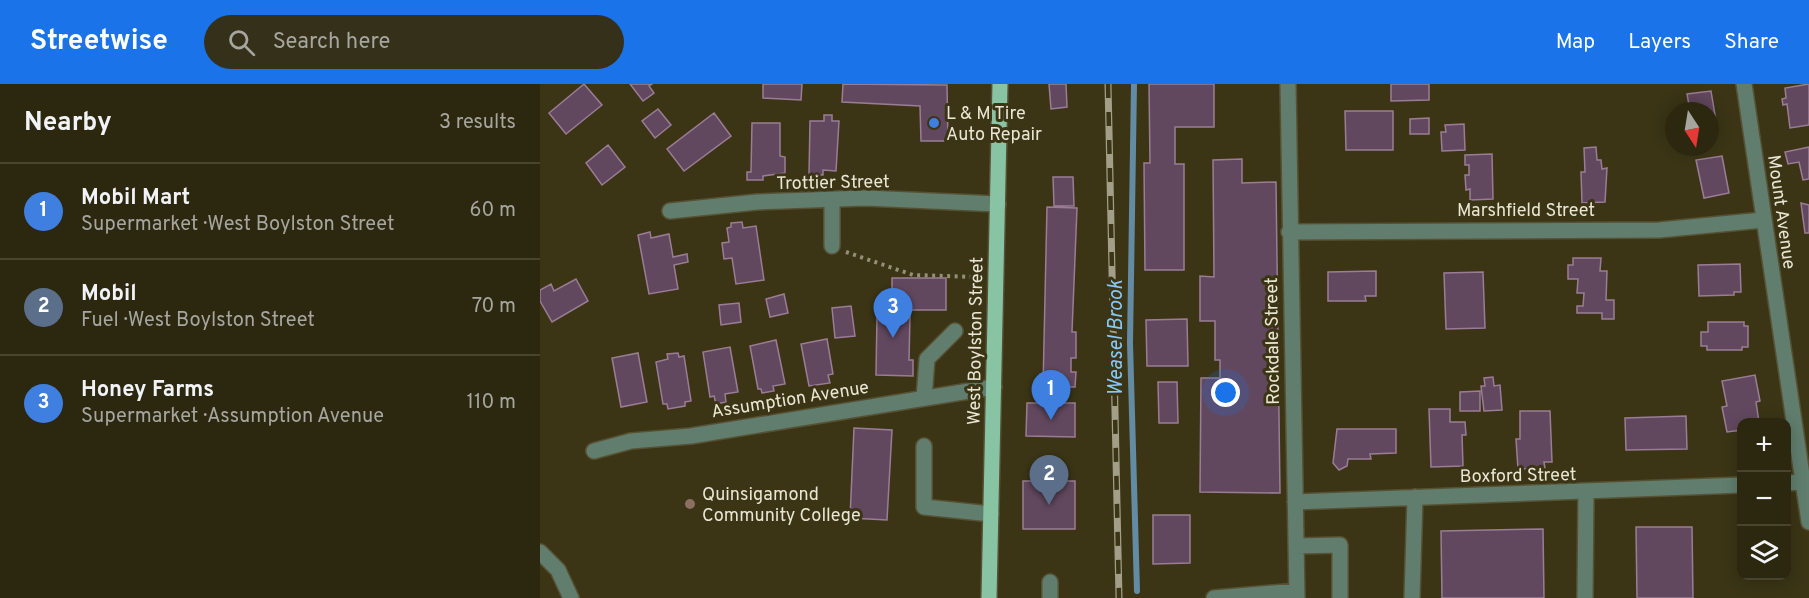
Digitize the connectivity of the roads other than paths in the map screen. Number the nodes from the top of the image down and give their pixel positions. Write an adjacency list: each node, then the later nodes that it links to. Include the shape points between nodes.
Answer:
1 (1000, 84): 5 (main road, West Boylston Street)
2 (1288, 84): 8 (street, Rockdale Street)
3 (1744, 84): 7 (street, Mount Avenue)
4 (832, 200): 5 (street, Trottier Street); 6 (street, Trottier Street, via 757,202); 9 (street)
5 (998, 204): 11 (main road, West Boylston Street)
6 (670, 211)
7 (1763, 220): 8 (street, Marshfield Street, via 1659,230); 15 (street, Mount Avenue)
8 (1289, 232): 20 (street, Rockdale Street)
9 (832, 246)
10 (955, 331): 12 (street, via 927,359)
11 (993, 387): 12 (street, Assumption Avenue); 21 (main road, West Boylston Street)
12 (924, 398): 14 (street, Assumption Avenue, via 691,436 631,441)
13 (924, 446): 21 (street, via 924,507)
14 (594, 451)
15 (1803, 482): 16 (street); 22 (street, Mount Avenue)
16 (1791, 483)
17 (1737, 485): 18 (street, Boxford Street)
18 (1586, 492): 19 (street, Boxford Street); 33 (street)
19 (1415, 497): 20 (street, Boxford Street); 32 (street)
20 (1295, 502): 23 (street, Rockdale Street)
21 (991, 514): 28 (main road, West Boylston Street)
22 (1809, 522)
23 (1296, 546): 26 (street, Rockdale Street); 31 (street, via 1340,545)
24 (540, 552): 27 (street, via 558,570)
25 (1050, 582): 29 (street)
26 (1297, 595): 30 (street)
27 (571, 598)
28 (989, 598)
29 (1050, 598)
30 (1214, 598)
31 (1340, 598)
32 (1412, 598)
33 (1585, 598)

